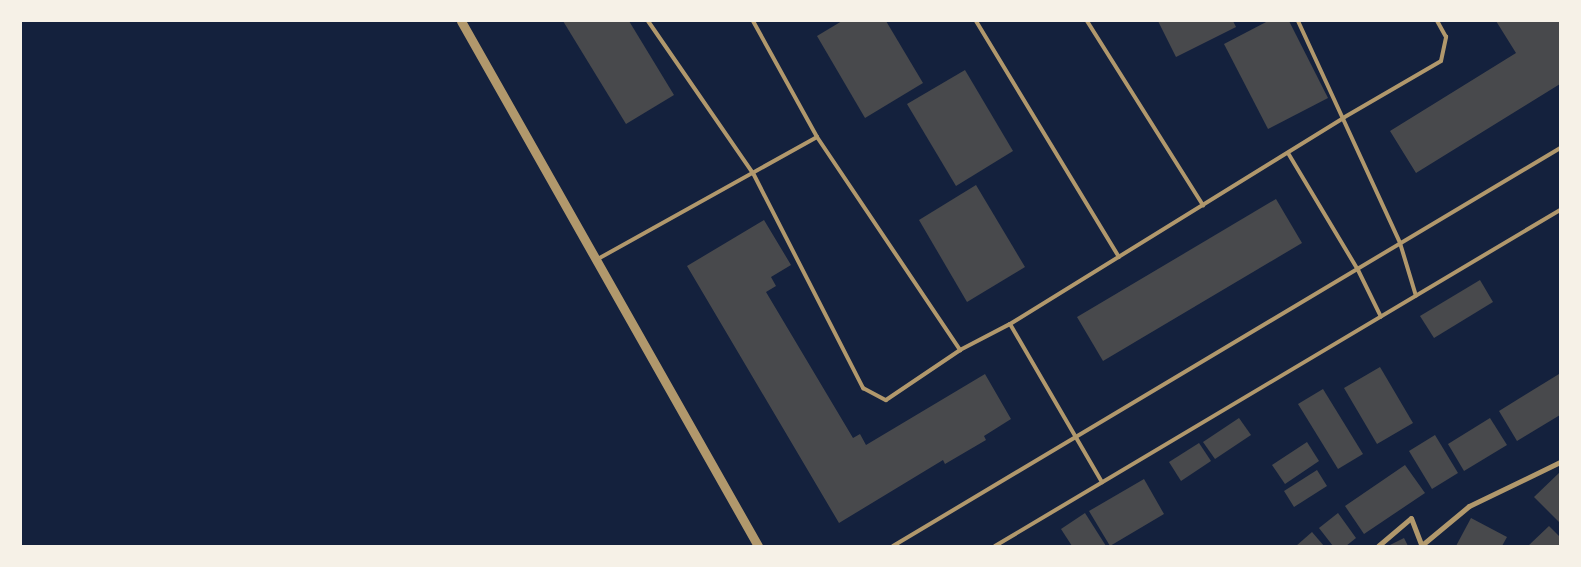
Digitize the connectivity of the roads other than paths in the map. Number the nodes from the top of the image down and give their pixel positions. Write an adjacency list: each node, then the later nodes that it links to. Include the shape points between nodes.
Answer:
1 (461, 21): 17 (street)
2 (648, 21): 12 (lane)
3 (753, 21): 9 (lane)
4 (976, 21): 16 (lane)
5 (1087, 21): 13 (lane)
6 (1298, 21): 8 (lane)
7 (1436, 21): 8 (lane, via 1446,37 1441,61)
8 (1343, 118): 11 (lane); 15 (lane)
9 (817, 137): 12 (lane); 22 (lane)
10 (1560, 148): 15 (lane)
11 (1288, 153): 13 (lane); 18 (lane)
12 (753, 173): 17 (lane); 22 (lane, via 864,388 886,400)
13 (1204, 205): 16 (lane)
14 (1560, 210): 19 (lane)
15 (1400, 243): 18 (lane); 19 (lane)
16 (1119, 257): 21 (lane)
17 (594, 261): 27 (street)
18 (1358, 270): 20 (lane); 23 (lane)
19 (1416, 296): 20 (lane)
20 (1381, 317): 25 (lane)
21 (1010, 324): 22 (lane); 23 (lane)
22 (960, 350)
23 (1078, 436): 25 (lane); 28 (lane)
24 (1560, 462): 26 (street, via 1469,506)
25 (1102, 482): 29 (lane)
26 (1422, 545): 30 (street, via 1411,518)
27 (758, 546)
28 (893, 546)
29 (995, 546)
30 (1378, 546)

